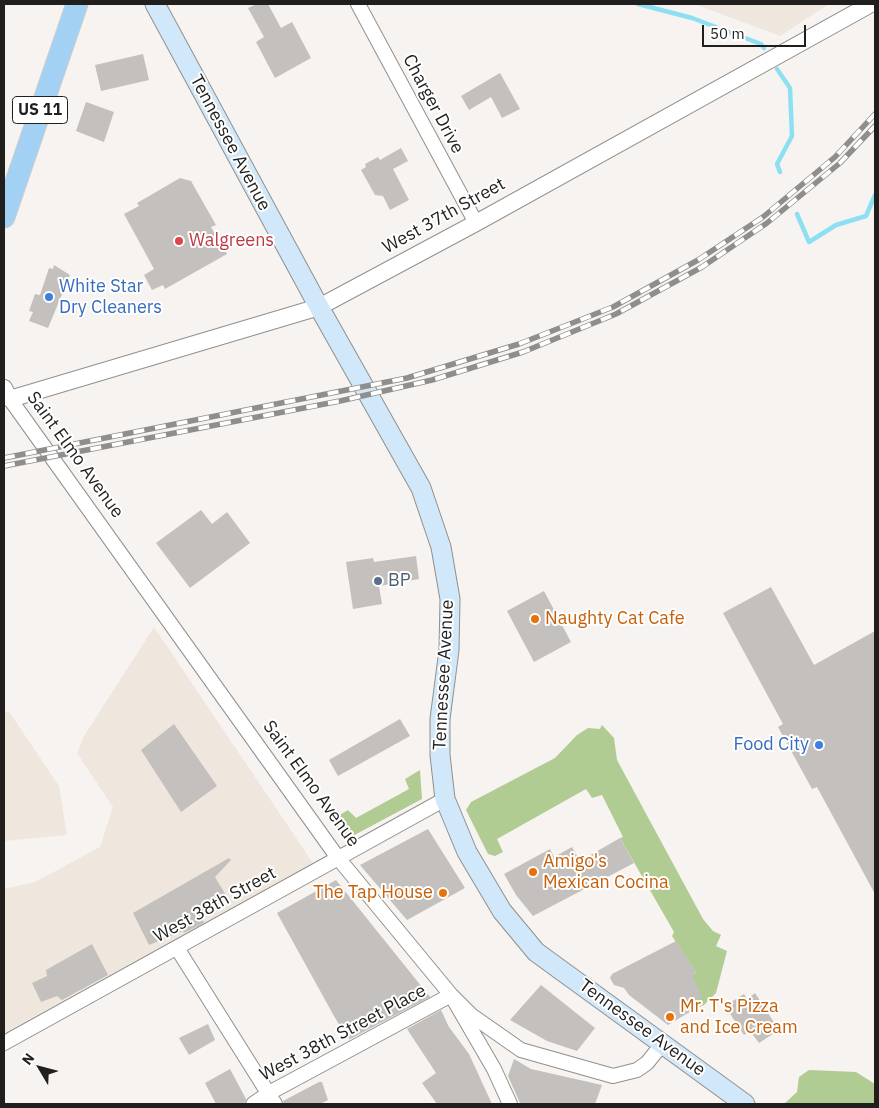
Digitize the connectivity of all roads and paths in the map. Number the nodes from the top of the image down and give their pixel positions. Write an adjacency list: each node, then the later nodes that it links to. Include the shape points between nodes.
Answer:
1 (77, 4): 5 (main road, US 11)
2 (155, 4): 7 (main road, Tennessee Avenue)
3 (358, 4): 6 (street, Charger Drive)
4 (871, 4): 6 (street, West 37th Street)
5 (4, 217)
6 (476, 223): 7 (street, West 37th Street)
7 (318, 307): 8 (street, West 37th Street); 9 (main road, Tennessee Avenue, via 421,488 441,547 450,599 449,650 440,719)
8 (7, 393): 10 (street, Saint Elmo Avenue)
9 (445, 800): 10 (street, West 38th Street); 14 (main road, Tennessee Avenue, via 467,852 502,911 533,948)
10 (338, 858): 11 (street, West 38th Street); 12 (street, Saint Elmo Avenue)
11 (177, 948): 13 (street, West 38th Street); 15 (street)
12 (451, 995): 14 (street, Saint Elmo Avenue, via 471,1015 521,1050 613,1076 637,1070); 15 (street, West 38th Street Place); 17 (street, via 494,1069)
13 (4, 1043)
14 (663, 1043): 18 (main road, Tennessee Avenue)
15 (272, 1099): 16 (street, West 38th Street Place)
16 (253, 1104)
17 (510, 1104)
18 (745, 1104)

